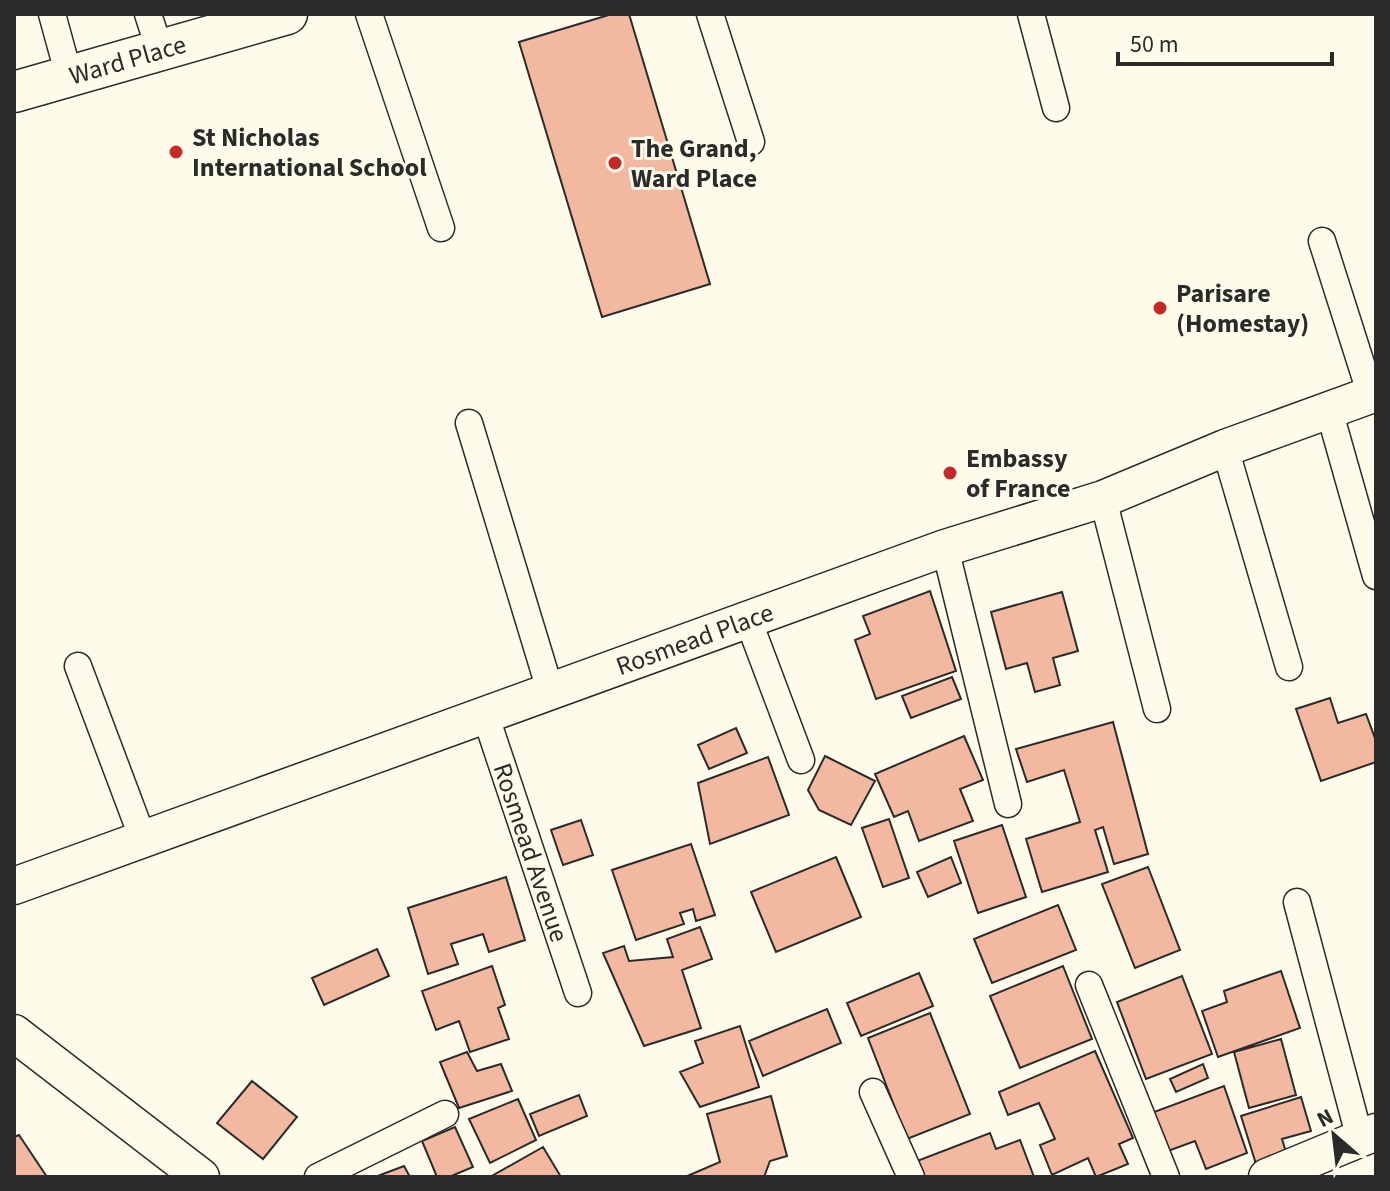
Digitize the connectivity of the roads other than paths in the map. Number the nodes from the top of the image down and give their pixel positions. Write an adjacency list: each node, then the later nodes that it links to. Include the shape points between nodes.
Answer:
1 (52, 14): 7 (street)
2 (287, 14): 6 (main road, Ward Place)
3 (369, 14): 11 (street)
4 (710, 14): 10 (street)
5 (1031, 14): 9 (street)
6 (154, 32): 7 (main road, Ward Place)
7 (69, 76): 8 (main road, Ward Place)
8 (14, 92)
9 (1056, 108)
10 (751, 142)
11 (441, 228)
12 (1322, 241): 13 (street)
13 (1373, 394): 14 (street, Rosmead Place)
14 (1329, 410): 16 (street, Rosmead Place); 19 (street)
15 (469, 423): 23 (street)
16 (1225, 448): 17 (street, Rosmead Place); 22 (street)
17 (1103, 499): 18 (street, Rosmead Place); 24 (street)
18 (945, 548): 20 (street, Rosmead Place); 27 (street)
19 (1376, 576)
20 (749, 622): 23 (street, Rosmead Place); 26 (street)
21 (78, 666): 28 (street)
22 (1289, 667)
23 (550, 690): 25 (street, Rosmead Place)
24 (1157, 709)
25 (485, 714): 28 (street, Rosmead Place); 32 (street, Rosmead Avenue)
26 (801, 760)
27 (1008, 804)
28 (143, 839): 29 (street, Rosmead Place)
29 (14, 886)
30 (1297, 902): 36 (street)
31 (1089, 985): 40 (street)
32 (578, 993)
33 (14, 1033): 37 (street)
34 (873, 1092): 39 (street)
35 (445, 1114): 38 (street)
36 (1368, 1136): 41 (street)
37 (201, 1177)
38 (318, 1177)
39 (911, 1177)
40 (1166, 1177)
41 (1267, 1177)

